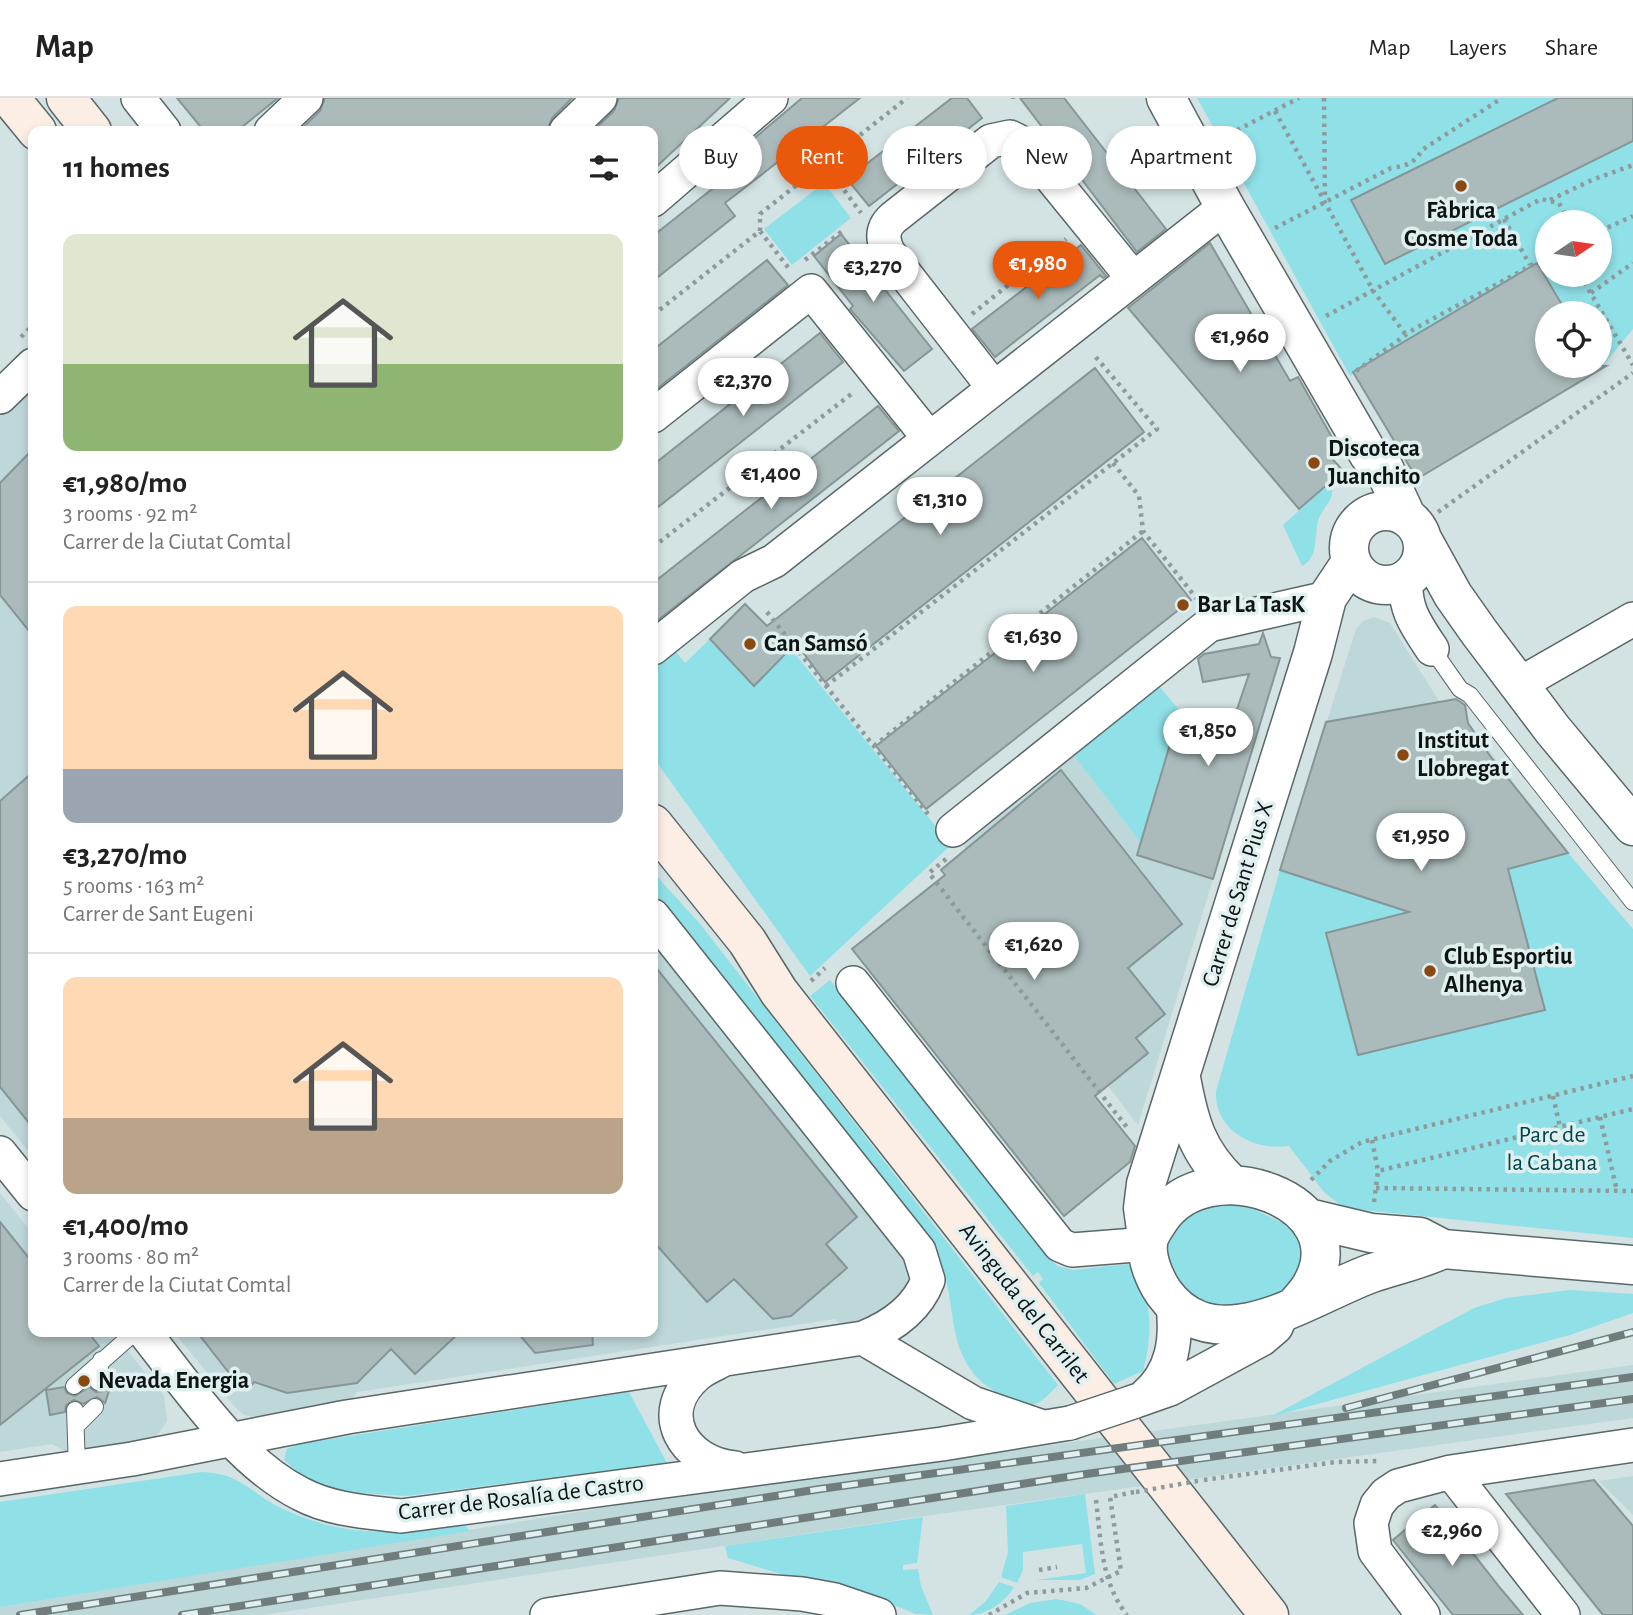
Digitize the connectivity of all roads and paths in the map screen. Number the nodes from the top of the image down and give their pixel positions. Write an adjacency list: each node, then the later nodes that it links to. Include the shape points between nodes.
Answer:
1 (10, 98): 13 (main road)
2 (66, 98): 14 (main road)
3 (138, 98): 15 (street)
4 (306, 98): 16 (street)
5 (600, 98): 17 (street)
6 (771, 98): 23 (street)
7 (907, 98): 19 (path)
8 (1166, 98): 26 (street)
9 (1299, 98): 12 (path)
10 (1324, 98): 25 (path)
11 (1502, 98): 25 (path, via 1422,149 1417,159 1391,167)
12 (1275, 111): 18 (path); 25 (path)
13 (33, 126)
14 (88, 126)
15 (160, 126)
16 (276, 126)
17 (571, 126)
18 (1246, 126)
19 (868, 129)
20 (1633, 166): 24 (path)
21 (791, 189): 33 (path, via 760,214)
22 (844, 189): 28 (path)
23 (658, 196)
24 (1549, 200): 27 (path); 30 (path, via 1541,199)
25 (1325, 202): 34 (path); 43 (path)
26 (1225, 207): 41 (street); 59 (street)
27 (1563, 210)
28 (863, 215)
29 (1633, 216): 31 (path)
30 (1504, 219): 38 (path); 43 (path)
31 (1612, 226)
32 (845, 229): 39 (path)
33 (760, 231): 39 (path); 45 (path)
34 (1269, 231)
35 (1070, 235): 46 (path)
36 (1535, 263): 38 (path)
37 (1633, 264): 44 (path)
38 (1530, 265): 48 (path)
39 (791, 272): 40 (path)
40 (796, 278)
41 (1133, 278): 54 (street); 54 (street, via 1024,144 1010,137 991,141 893,218 884,234 888,252)
42 (1587, 287): 44 (path)
43 (1374, 292): 47 (path); 48 (path)
44 (1591, 293): 50 (path)
45 (658, 311)
46 (969, 316)
47 (1319, 319)
48 (1406, 335): 53 (path)
49 (1094, 355): 60 (path, via 1157,429)
50 (1633, 365)
51 (28, 370): 56 (street)
52 (1633, 373): 64 (path)
53 (1350, 376)
54 (994, 387): 58 (street)
55 (858, 389): 63 (path)
56 (0, 397)
57 (658, 412): 58 (street, via 811,291)
58 (929, 438): 70 (street, via 774,561 743,576)
59 (1369, 455): 61 (street, via 1370,497); 64 (street, via 1382,464)
60 (1113, 463): 62 (path, via 1139,496); 73 (path)
61 (1361, 520): 64 (street, via 1377,511 1392,511); 65 (street, via 1348,547)
62 (1143, 530): 66 (path); 74 (path)
63 (658, 543)
64 (1415, 545): 65 (street, via 1394,585); 71 (street, via 1405,600); 72 (street)
65 (1359, 571): 68 (street, Carrer de Sant Pius X)
66 (1198, 600)
67 (767, 612): 73 (path)
68 (1323, 615): 77 (street, via 1209,625); 84 (street, Carrer de Sant Pius X)
69 (1633, 618): 72 (street)
70 (658, 644)
71 (1433, 649): 79 (lane, via 1460,689 1471,695)
72 (1518, 685): 75 (street)
73 (826, 687): 74 (path)
74 (874, 746): 77 (path)
75 (1633, 826)
76 (658, 830): 82 (main road, Avinguda del Carrilet, via 747,941)
77 (946, 837): 89 (path, via 929,873)
78 (658, 862): 82 (main road, Avinguda del Carrilet, via 735,950)
79 (1633, 902)
80 (658, 922): 105 (street, via 924,1260 928,1280 914,1305 886,1329)
81 (853, 982): 98 (street, via 1060,1245 1072,1250)
82 (779, 992): 128 (main road, Avinguda del Carrilet)
83 (1633, 1076): 85 (path)
84 (1181, 1077): 93 (street, Carrer de Sant Pius X, via 1198,1142 1210,1165); 98 (street, Carrer de Sant Pius X, via 1146,1184 1143,1208)
85 (1553, 1096): 88 (path); 90 (path)
86 (1633, 1109): 87 (path)
87 (1600, 1117): 88 (path); 95 (path)
88 (1560, 1127): 92 (path)
89 (1132, 1134)
90 (1372, 1140): 92 (path); 97 (path, via 1330,1161)
91 (0, 1153): 94 (street)
92 (1378, 1171): 95 (path, via 1376,1188)
93 (1231, 1184): 97 (street, via 1285,1199); 98 (street, via 1209,1185 1178,1198 1157,1223)
94 (28, 1188)
95 (1617, 1191): 96 (path)
96 (1633, 1191)
97 (1308, 1200): 99 (street, via 1371,1233 1420,1237); 102 (street, via 1319,1262 1312,1284)
98 (1148, 1244): 101 (street, via 1156,1278)
99 (1443, 1250): 100 (street); 102 (street)
100 (1633, 1265)
101 (1173, 1305): 102 (street, via 1191,1318 1217,1325 1249,1323); 108 (street, via 1169,1363 1158,1384)
102 (1289, 1308): 108 (street, Carrer de Rosalía de Castro, via 1262,1339 1170,1389)
103 (129, 1337): 106 (lane)
104 (148, 1337): 111 (street)
105 (863, 1338): 107 (street, Carrer de Rosalía de Castro); 110 (street, via 973,1403)
106 (101, 1360): 106 (lane, via 79,1385)
107 (723, 1360): 111 (street, Carrer de Rosalía de Castro); 114 (street, Carrer de Rosalía de Castro, via 699,1373 681,1396 676,1409 681,1437 705,1462)
108 (1139, 1399): 110 (street, Carrer de Rosalía de Castro, bridge)
109 (79, 1412): 113 (lane)
110 (1059, 1425): 114 (street, Carrer de Rosalía de Castro)
111 (232, 1439): 113 (street, Carrer de Rosalía de Castro); 114 (street, Carrer de Rosalía de Castro, via 260,1468 302,1495 357,1511 401,1516)
112 (1633, 1445): 115 (street)
113 (77, 1467): 117 (street, Carrer de Rosalía de Castro)
114 (748, 1470)
115 (1451, 1472): 116 (street); 130 (street)
116 (1392, 1474): 121 (path, bridge, via 1336,1462 1110,1497 1121,1571); 129 (street, via 1371,1523 1373,1544)
117 (0, 1479)
118 (1096, 1500): 121 (path)
119 (1057, 1567): 120 (path)
120 (1039, 1570)
121 (1106, 1578): 126 (path, via 1086,1588 1027,1593); 127 (path, via 1112,1597)
122 (752, 1592): 123 (street, via 720,1588); 124 (street); 125 (street, via 802,1594)
123 (547, 1615)
124 (780, 1615)
125 (879, 1615)
126 (989, 1615)
127 (1127, 1615)
128 (1269, 1615)
129 (1423, 1615)
130 (1563, 1615)

